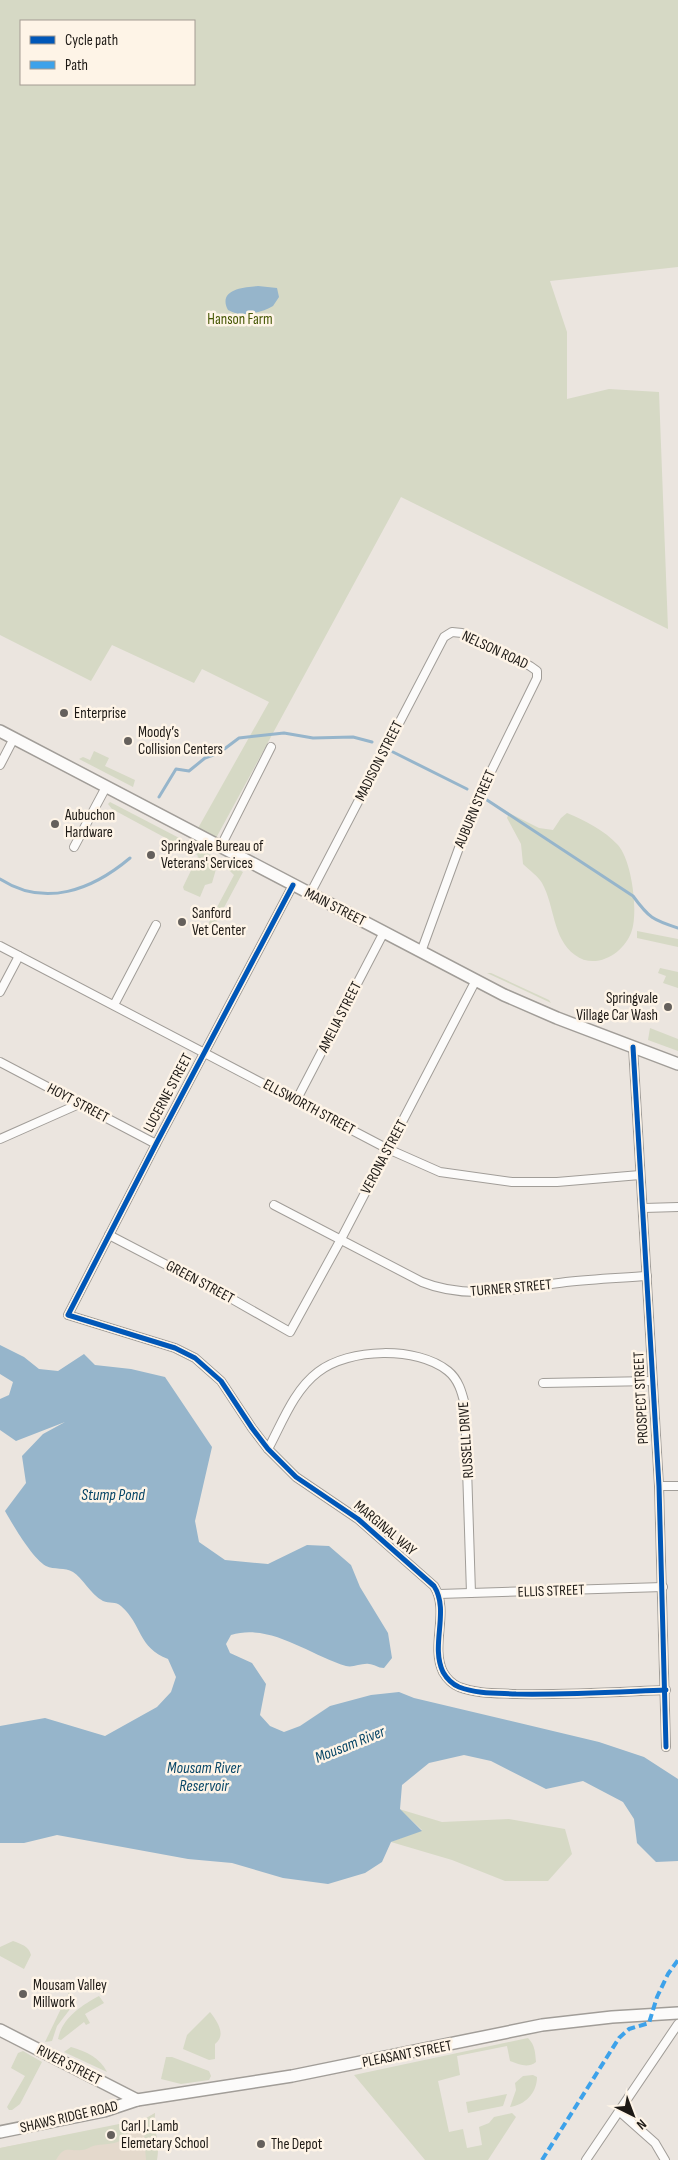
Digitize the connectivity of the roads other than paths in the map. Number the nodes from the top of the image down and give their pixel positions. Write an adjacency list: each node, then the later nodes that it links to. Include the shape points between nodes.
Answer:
1 (452, 632): 2 (street, NELSON ROAD, via 462,633); 11 (street, MADISON STREET, via 441,641)
2 (537, 671): 15 (street, AUBURN STREET, via 475,804)
3 (0, 731): 4 (main road, MAIN STREET)
4 (14, 738): 6 (street); 7 (main road, MAIN STREET)
5 (271, 747): 8 (street)
6 (0, 765)
7 (106, 787): 8 (main road, MAIN STREET); 9 (street)
8 (221, 846): 10 (main road, MAIN STREET)
9 (74, 847)
10 (293, 885): 11 (main road, MAIN STREET); 21 (street, LUCERNE STREET)
11 (310, 894): 13 (main road, MAIN STREET)
12 (156, 925): 19 (street)
13 (384, 932): 15 (main road, MAIN STREET); 24 (street, AMELIA STREET)
14 (0, 946): 16 (street, ELLSWORTH STREET)
15 (421, 952): 17 (main road, MAIN STREET)
16 (19, 956): 18 (street); 19 (street, ELLSWORTH STREET)
17 (476, 980): 20 (main road, MAIN STREET, via 550,1016); 28 (street, VERONA STREET)
18 (0, 992)
19 (114, 1005): 21 (street, ELLSWORTH STREET)
20 (633, 1047): 23 (main road, MAIN STREET); 29 (street, PROSPECT STREET)
21 (204, 1053): 24 (street, ELLSWORTH STREET); 27 (street, LUCERNE STREET)
22 (0, 1062): 25 (street, HOYT STREET)
23 (678, 1064)
24 (296, 1101): 28 (street, ELLSWORTH STREET)
25 (79, 1104): 26 (street); 27 (street, HOYT STREET)
26 (0, 1139)
27 (156, 1144): 33 (street, LUCERNE STREET)
28 (388, 1149): 29 (street, ELLSWORTH STREET, via 440,1172 512,1182); 34 (street, VERONA STREET)
29 (640, 1175): 32 (street, PROSPECT STREET)
30 (274, 1205): 34 (street, TURNER STREET)
31 (678, 1207): 32 (street)
32 (644, 1208): 35 (street, PROSPECT STREET)
33 (109, 1235): 36 (street, LUCERNE STREET); 37 (street, GREEN STREET, via 232,1298)
34 (340, 1241): 35 (street, TURNER STREET, via 422,1282 456,1292 477,1293); 37 (street, VERONA STREET)
35 (647, 1276): 38 (street, PROSPECT STREET)
36 (68, 1315): 40 (street, MARGINAL WAY, via 175,1348 194,1358 221,1381)
37 (290, 1332)
38 (652, 1381): 39 (street); 41 (street, PROSPECT STREET)
39 (543, 1383)
40 (268, 1449): 44 (street, RUSSELL DRIVE, via 306,1382 335,1362 365,1355 413,1355 449,1372 459,1386 465,1405); 45 (street, MARGINAL WAY, via 296,1477 368,1527)
41 (659, 1486): 42 (street); 43 (street, PROSPECT STREET)
42 (678, 1486)
43 (662, 1587): 44 (street, ELLIS STREET); 46 (street, PROSPECT STREET)
44 (471, 1593): 45 (street, ELLIS STREET)
45 (439, 1594): 46 (street, via 440,1662 447,1678 460,1688 489,1693 549,1695)
46 (666, 1690): 47 (street, PROSPECT STREET)
47 (666, 1747)
48 (678, 2013): 51 (main road, PLEASANT STREET, via 542,2025 302,2075)
49 (678, 2024): 52 (street)
50 (0, 2030): 51 (main road, RIVER STREET)
51 (137, 2100): 53 (main road, SHAWS RIDGE ROAD)
52 (619, 2111): 54 (street); 55 (street, via 655,2143)
53 (0, 2132)
54 (586, 2160)
55 (665, 2160)

